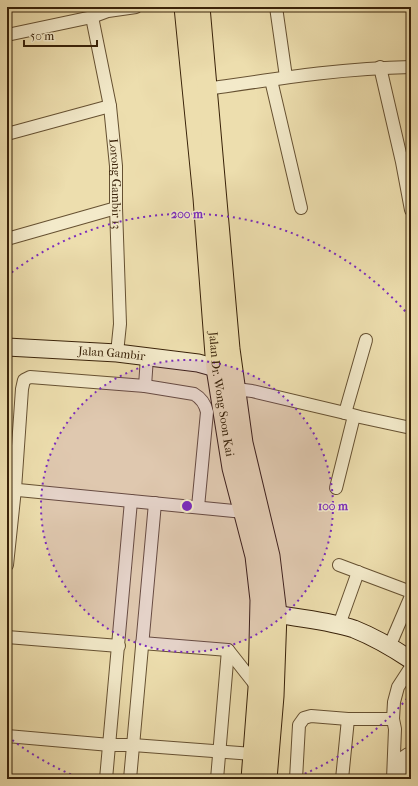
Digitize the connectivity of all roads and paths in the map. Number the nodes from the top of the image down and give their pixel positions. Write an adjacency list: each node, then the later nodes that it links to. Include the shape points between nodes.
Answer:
1 (136, 7): 5 (street)
2 (184, 7): 24 (main road, Jalan Dr. Wong Soon Kai, via 203,198)
3 (200, 7): 12 (main road, Jalan Dr. Wong Soon Kai)
4 (276, 7): 10 (street)
5 (108, 9): 6 (street)
6 (92, 17): 7 (street); 13 (street, Lorong Gambir 13)
7 (7, 36)
8 (380, 67): 9 (street); 10 (street); 15 (street)
9 (411, 67)
10 (286, 77): 11 (street)
11 (271, 80): 12 (street); 17 (street)
12 (207, 89): 26 (main road, Jalan Dr. Wong Soon Kai, via 230,349)
13 (110, 106): 14 (street); 16 (street, Lorong Gambir 13, via 116,166)
14 (7, 134)
15 (407, 162): 18 (street)
16 (116, 208): 19 (street); 22 (street, Lorong Gambir 13, via 120,324)
17 (301, 208)
18 (411, 210)
19 (7, 239)
20 (366, 340): 27 (street)
21 (7, 347): 22 (street, Jalan Gambir)
22 (118, 348): 23 (street, Jalan Gambir)
23 (147, 357): 24 (street, Jalan Gambir, via 198,363); 25 (street)
24 (216, 368): 34 (main road, Jalan Dr. Wong Soon Kai, via 232,468)
25 (144, 386): 30 (street, via 27,378 22,389); 33 (street, via 194,394 206,406)
26 (236, 389): 27 (street); 40 (main road, Jalan Dr. Wong Soon Kai, via 243,443 270,556)
27 (350, 414): 28 (street); 29 (street)
28 (411, 428)
29 (336, 488)
30 (11, 489): 31 (street); 36 (street)
31 (131, 501): 32 (street); 45 (street)
32 (155, 503): 33 (street); 43 (street)
33 (198, 508): 34 (street)
34 (244, 512): 49 (main road, Jalan Dr. Wong Soon Kai, via 255,556 260,600)
35 (339, 565): 37 (street)
36 (7, 566)
37 (358, 572): 38 (street); 41 (street)
38 (411, 592)
39 (411, 596): 44 (street)
40 (277, 614): 41 (street); 62 (main road, Jalan Dr. Wong Soon Kai)
41 (339, 625): 44 (street)
42 (7, 637): 45 (street)
43 (142, 643): 46 (street); 54 (street)
44 (390, 645): 47 (street)
45 (118, 646): 53 (street)
46 (228, 650): 49 (street); 55 (street)
47 (411, 660)
48 (411, 667): 51 (street, via 398,688)
49 (258, 688): 57 (main road, Jalan Dr. Wong Soon Kai)
50 (348, 719): 51 (street); 63 (street, via 311,716 304,718 299,726); 64 (street)
51 (393, 719): 65 (street)
52 (7, 736): 53 (street)
53 (110, 745): 54 (street); 58 (street)
54 (133, 746): 55 (street); 59 (street)
55 (219, 752): 57 (street); 60 (street)
56 (411, 753): 66 (street, via 402,759)
57 (253, 754): 61 (main road, Jalan Dr. Wong Soon Kai)
58 (106, 779)
59 (130, 779)
60 (217, 779)
61 (251, 779)
62 (267, 779)
63 (296, 779)
64 (342, 779)
65 (393, 779)
66 (400, 779)

